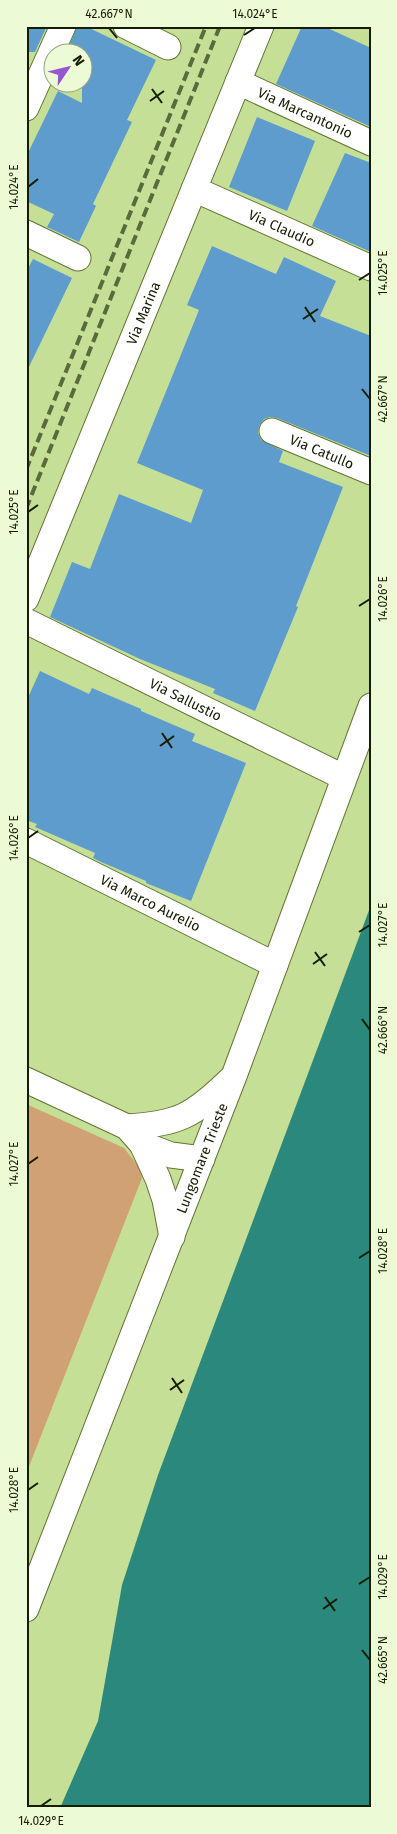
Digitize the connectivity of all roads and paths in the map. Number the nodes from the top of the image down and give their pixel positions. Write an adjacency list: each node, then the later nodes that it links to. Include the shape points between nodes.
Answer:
1 (63, 26): 6 (street)
2 (126, 26): 4 (street)
3 (261, 26): 5 (street, Via Marina)
4 (168, 47)
5 (238, 82): 7 (street, Via Marcantonio); 8 (street, Via Marina)
6 (26, 108)
7 (371, 144)
8 (194, 189): 11 (street, Via Claudio); 14 (street, Via Marina)
9 (26, 233): 10 (street)
10 (78, 258)
11 (371, 268)
12 (272, 431): 13 (street, Via Catullo)
13 (371, 472)
14 (26, 600)
15 (26, 621): 17 (street, Via Sallustio)
16 (371, 706): 17 (street, Lungomare Trieste)
17 (343, 777): 19 (street, Lungomare Trieste)
18 (26, 842): 19 (street, Via Marco Aurelio)
19 (275, 965): 20 (street, Lungomare Trieste)
20 (234, 1076): 22 (street, via 198,1109); 23 (street, Lungomare Trieste)
21 (26, 1080): 22 (street)
22 (141, 1132): 23 (street, via 170,1155); 24 (street, via 162,1190)
23 (202, 1159): 24 (street, Lungomare Trieste)
24 (172, 1237): 25 (street, Lungomare Trieste)
25 (26, 1609)

